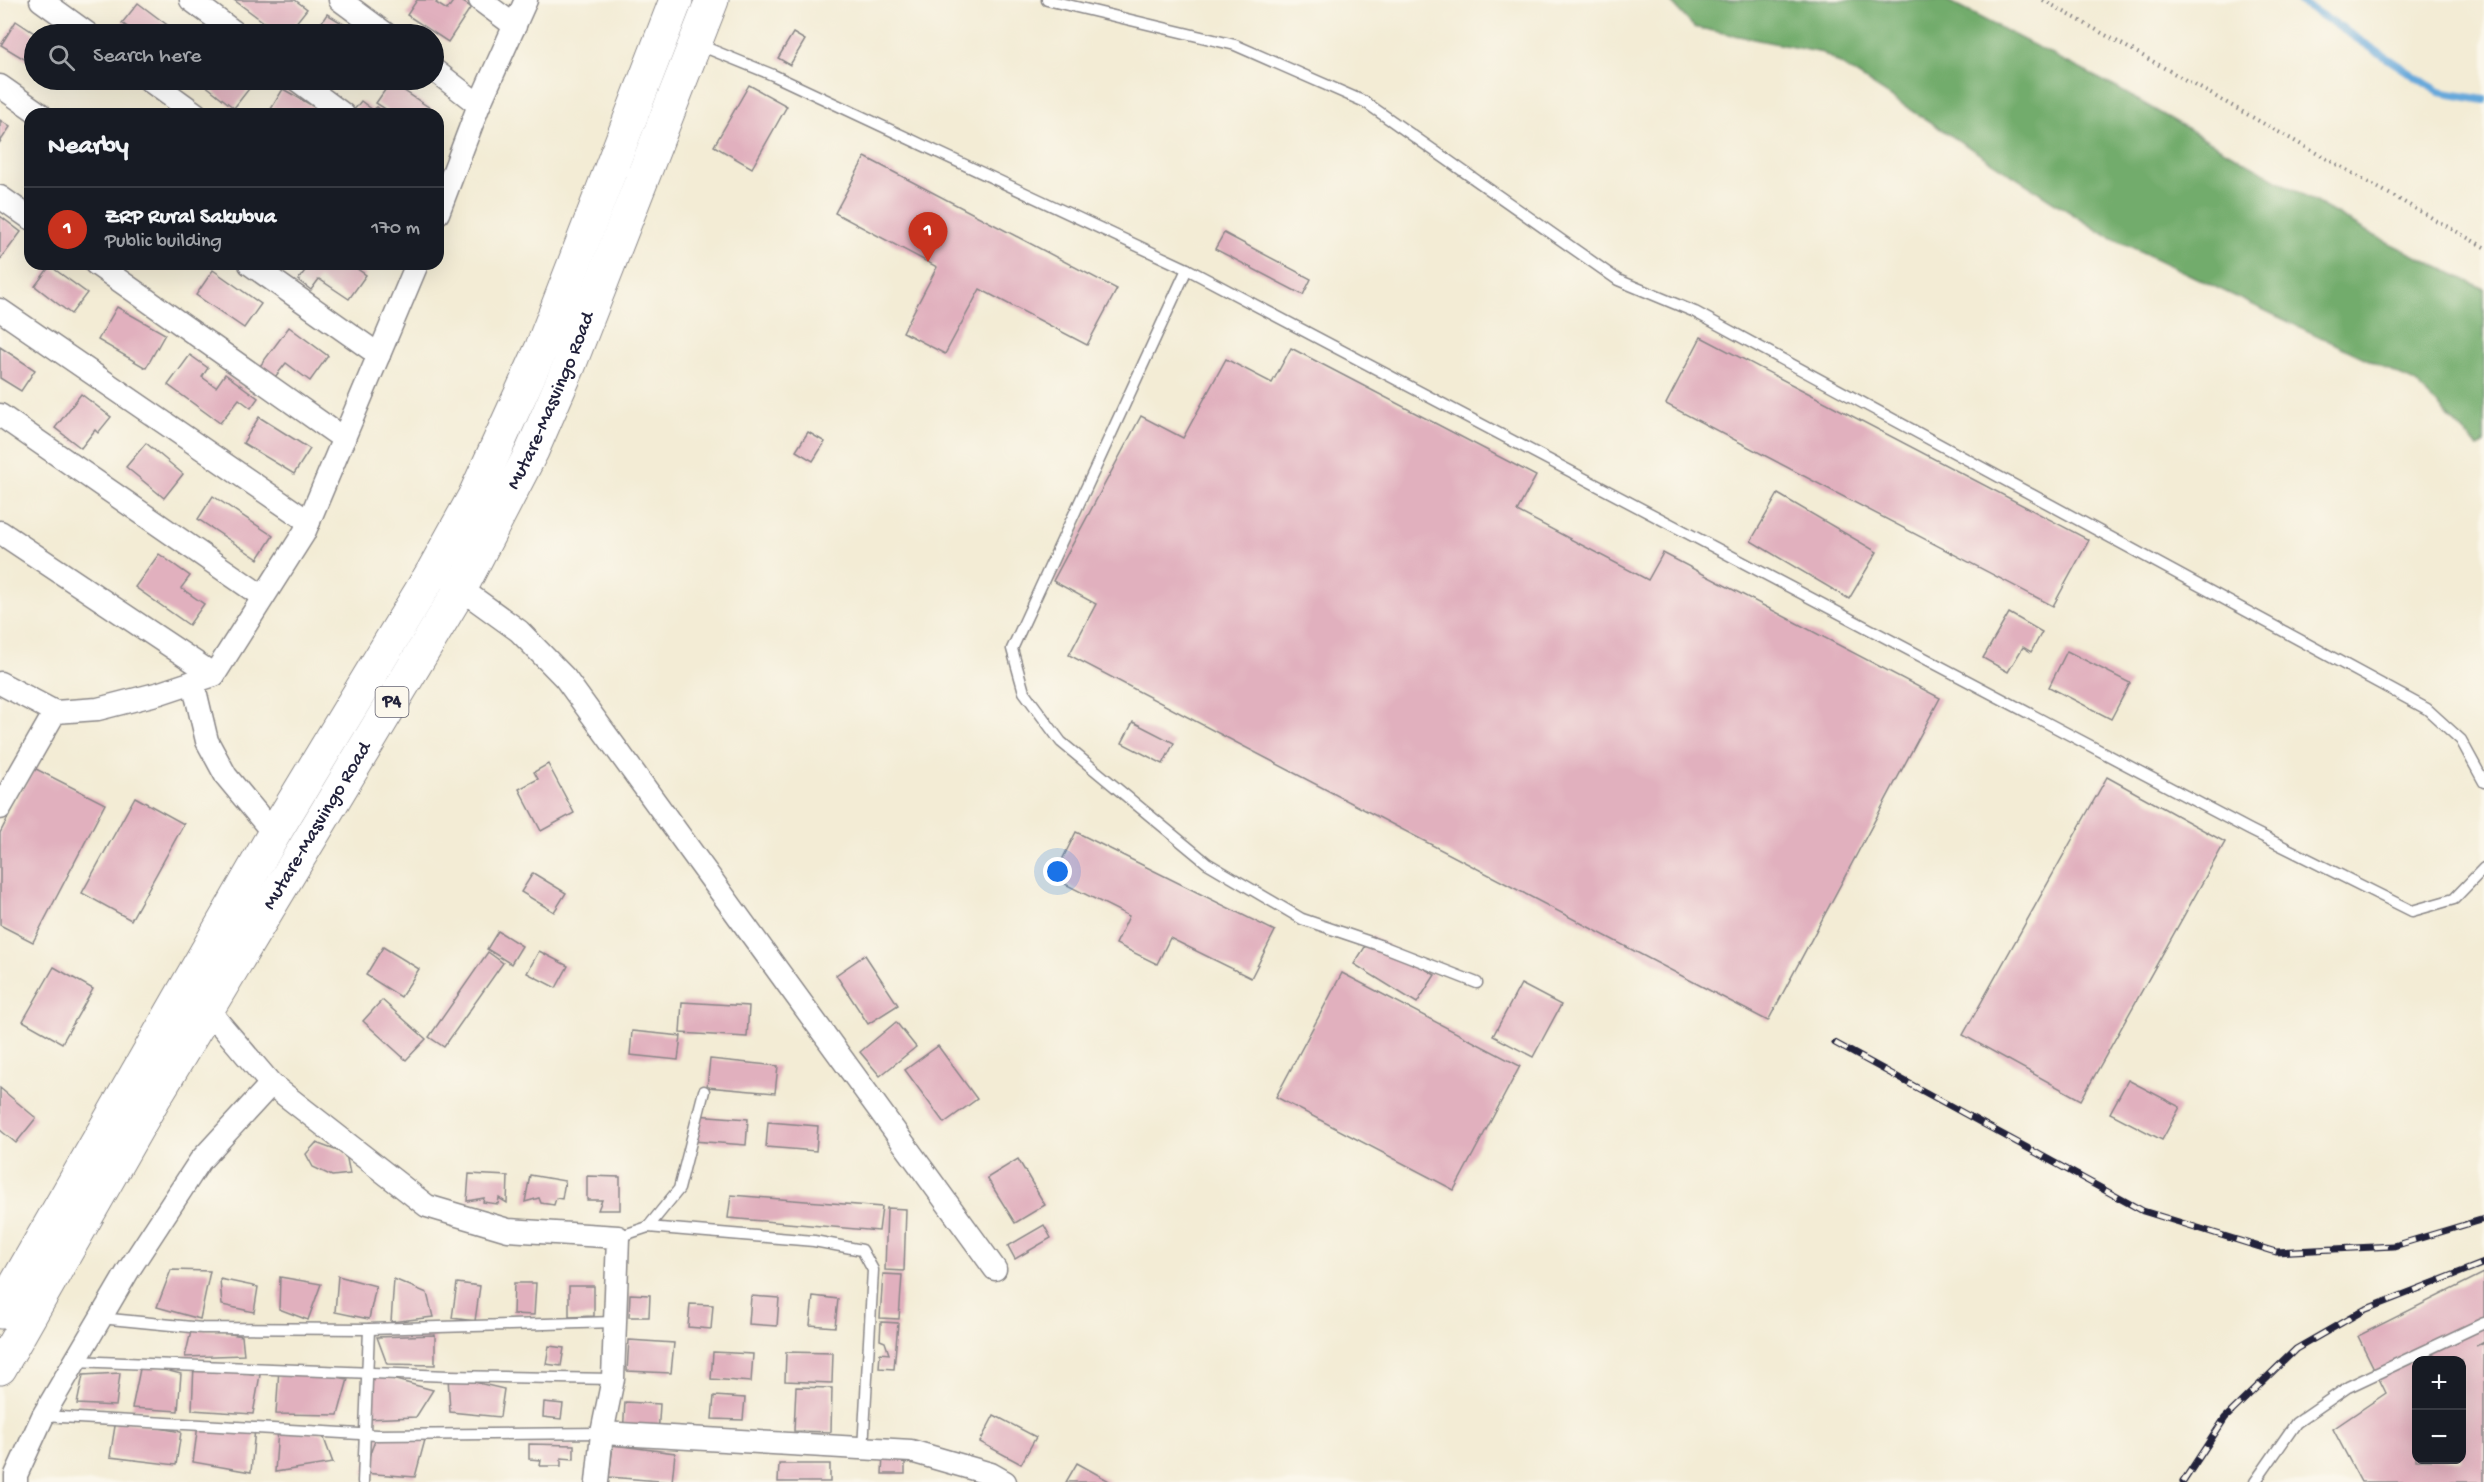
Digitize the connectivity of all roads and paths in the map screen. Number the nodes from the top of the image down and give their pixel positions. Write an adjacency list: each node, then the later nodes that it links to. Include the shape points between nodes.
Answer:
1 (42, 0): 10 (street)
2 (191, 0): 11 (street)
3 (340, 0): 12 (street)
4 (480, 0): 13 (street)
5 (526, 0): 13 (street)
6 (676, 0): 37 (highway, Mutare-Masvingo Road / P4, via 542,347 507,428)
7 (712, 0): 14 (highway, Mutare-Masvingo Road / P4)
8 (1047, 0): 43 (lane, via 1235,45 1365,102 1618,280 1695,312 2427,709 2461,740)
9 (2043, 0): 26 (path)
10 (74, 24)
11 (223, 24)
12 (372, 24)
13 (515, 26): 19 (street)
14 (695, 43): 27 (lane, via 773,75); 38 (highway, Mutare-Masvingo Road / P4, via 569,366 532,451)
15 (444, 78): 19 (street)
16 (0, 86): 20 (street)
17 (163, 90): 21 (street)
18 (311, 90): 22 (street)
19 (479, 105): 23 (street)
20 (31, 108)
21 (188, 108)
22 (335, 108)
23 (444, 184)
24 (0, 197): 25 (street)
25 (24, 214)
26 (2484, 247)
27 (1186, 269): 46 (lane, via 2250,830 2412,911 2454,899); 47 (lane, via 1012,649 1024,692 1061,742 1207,863 1302,919)
28 (105, 270): 34 (street)
29 (259, 270): 32 (street)
30 (408, 270): 32 (street)
31 (0, 310): 35 (street)
32 (379, 355): 34 (street)
33 (0, 415): 39 (street)
34 (344, 439): 35 (street)
35 (309, 522): 39 (street)
36 (0, 532): 40 (street)
37 (434, 571): 38 (street); 45 (highway, Mutare-Masvingo Road / P4)
38 (461, 588): 48 (highway, Mutare-Masvingo Road / P4); 53 (street, via 519,631 565,678)
39 (263, 597): 40 (street)
40 (203, 679): 42 (street, via 98,709); 45 (street, via 207,741 226,776)
41 (0, 684): 42 (street)
42 (55, 712): 44 (street)
43 (2484, 782)
44 (0, 808)
45 (274, 834): 54 (highway, Mutare-Masvingo Road / P4)
46 (2484, 868)
47 (1477, 983)
48 (208, 1010): 49 (street); 60 (highway, Mutare-Masvingo Road / P4)
49 (271, 1084): 52 (street, via 427,1206 508,1230); 55 (street, via 200,1161)
50 (704, 1091): 51 (lane, via 679,1189)
51 (648, 1227): 52 (lane); 66 (lane, via 814,1241 862,1250 873,1270)
52 (618, 1238): 56 (street)
53 (995, 1269)
54 (0, 1312)
55 (100, 1318): 58 (lane, via 202,1328); 59 (street)
56 (615, 1322): 58 (lane); 62 (street)
57 (2484, 1323): 71 (lane, via 2348,1387 2296,1423)
58 (369, 1329): 61 (lane)
59 (73, 1361): 61 (lane); 63 (street)
60 (0, 1368)
61 (366, 1372): 62 (lane); 64 (lane)
62 (613, 1380): 65 (street)
63 (43, 1416): 64 (lane); 67 (street)
64 (366, 1434): 65 (lane); 68 (lane)
65 (602, 1434): 66 (street); 69 (street)
66 (862, 1449): 70 (street, via 911,1451 991,1474)
67 (16, 1482)
68 (363, 1482)
69 (597, 1482)
70 (1005, 1482)
71 (2254, 1482)

